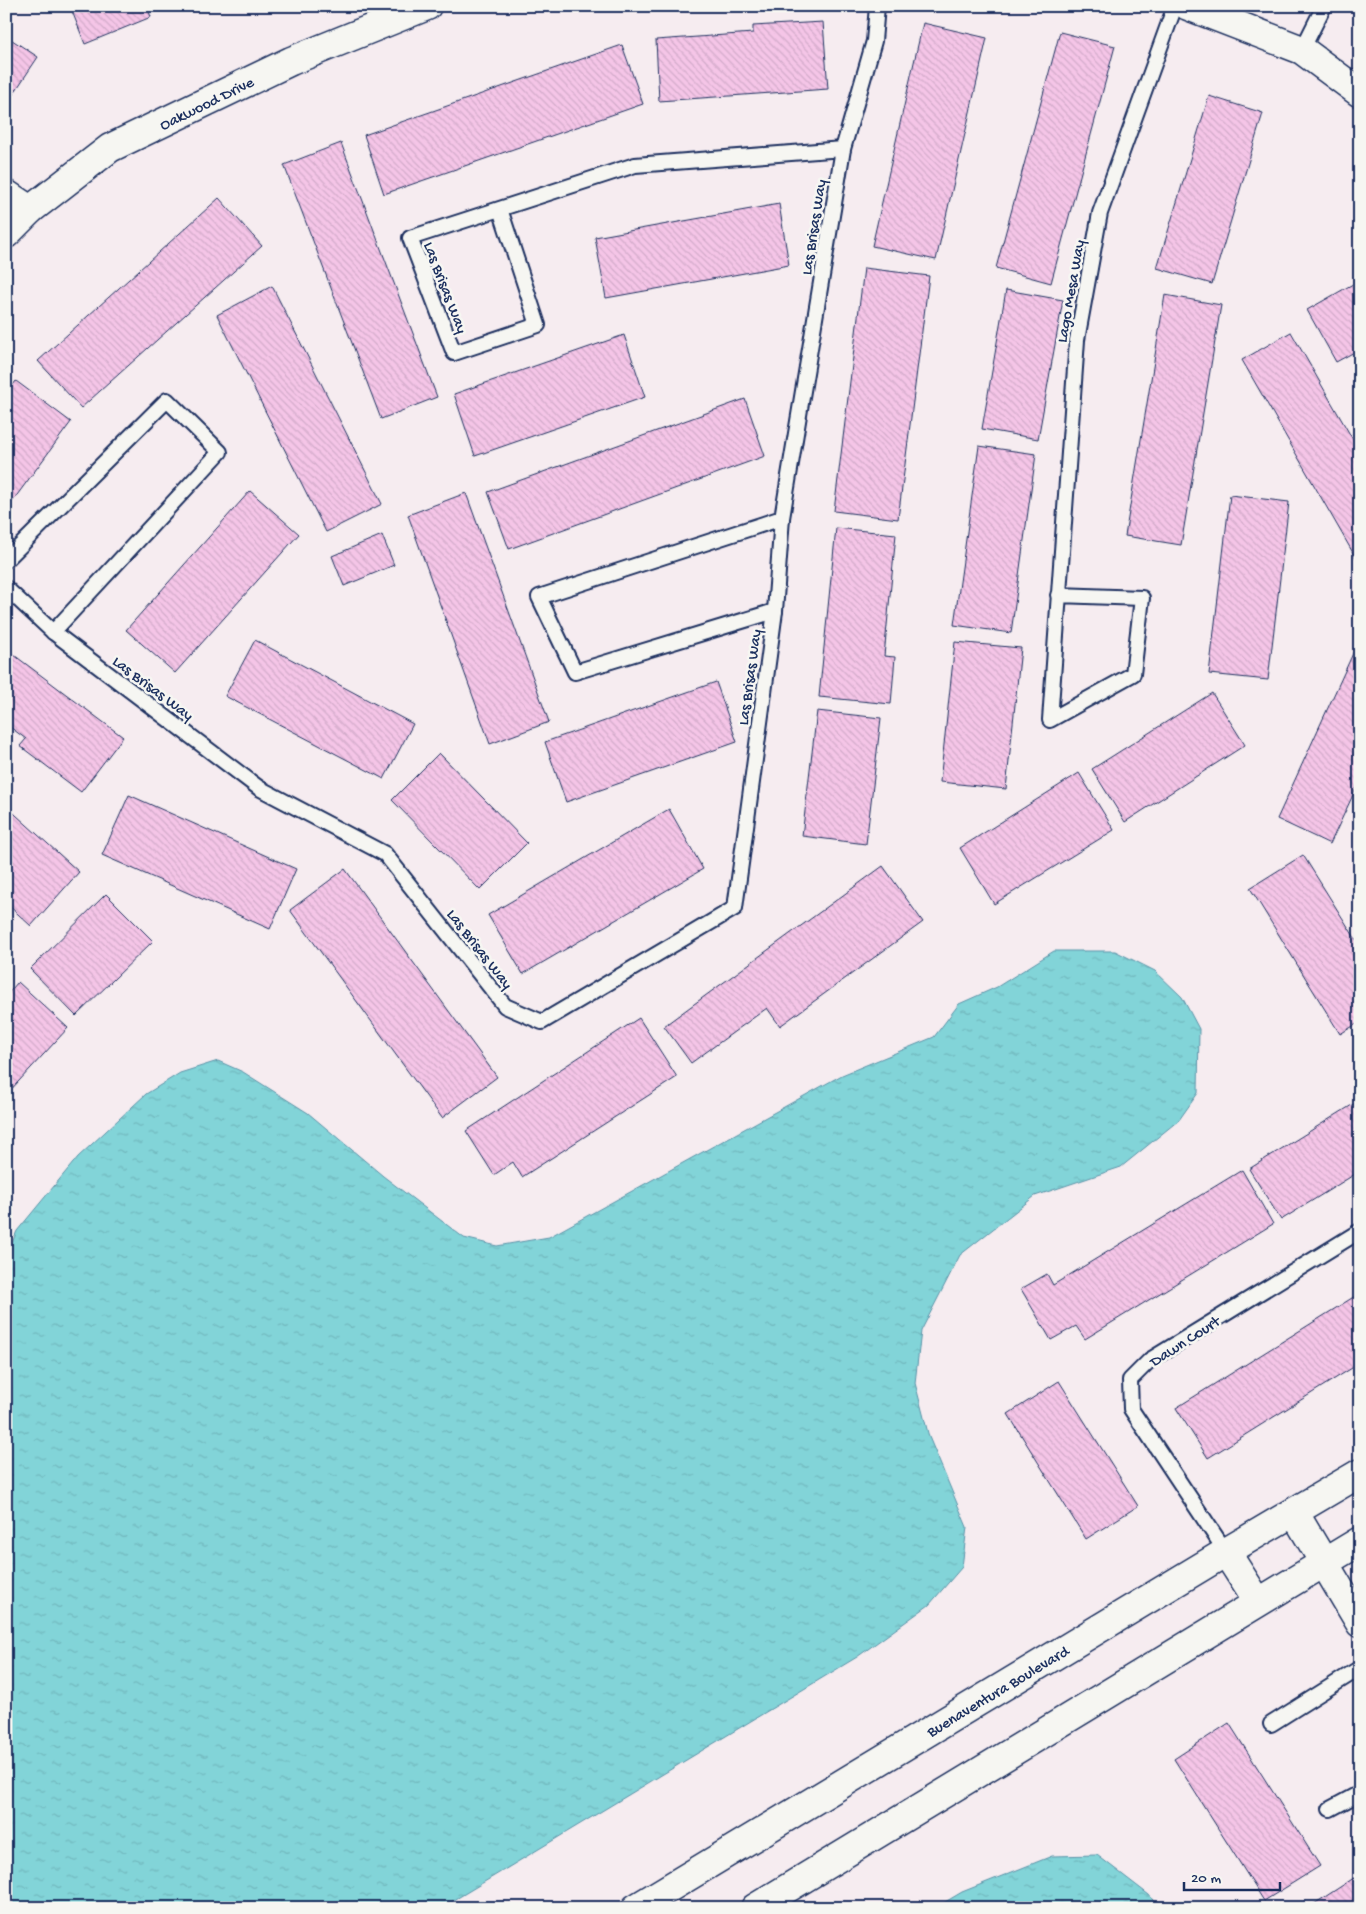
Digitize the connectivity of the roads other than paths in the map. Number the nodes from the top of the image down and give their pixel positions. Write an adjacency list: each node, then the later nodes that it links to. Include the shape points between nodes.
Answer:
1 (427, 6): 11 (main road, Oakwood Drive, via 291,61 110,148)
2 (877, 6): 8 (lane, Las Brisas Way, via 874,41)
3 (1175, 6): 16 (lane, Lago Mesa Way, via 1100,213 1077,340)
4 (1188, 6): 6 (main road)
5 (1324, 6): 6 (lane)
6 (1302, 50): 7 (main road)
7 (1360, 93)
8 (843, 149): 10 (lane, Las Brisas Way, via 635,165); 13 (lane, Las Brisas Way)
9 (6, 194): 11 (main road)
10 (500, 209): 10 (lane, Las Brisas Way, via 410,238 454,353 538,325)
11 (30, 210): 12 (main road, Oakwood Drive)
12 (6, 234)
13 (782, 518): 17 (lane, Las Brisas Way); 17 (lane, Las Brisas Way, via 539,597 575,672)
14 (6, 560): 18 (lane, via 167,400 220,452)
15 (6, 588): 18 (lane, Las Brisas Way)
16 (1058, 595): 16 (lane, Lago Mesa Way, via 1058,605 1050,720 1133,674 1142,598)
17 (775, 611): 18 (lane, Las Brisas Way, via 735,908 542,1022 505,1006 384,854 259,788)
18 (52, 632)
19 (1360, 1231): 23 (lane, Dawn Court, via 1150,1360 1130,1380 1131,1409)
20 (1360, 1473): 21 (main road, Buenaventura Boulevard)
21 (1294, 1512): 23 (main road, Buenaventura Boulevard); 24 (main road)
22 (1360, 1541): 24 (main road)
23 (1226, 1552): 25 (main road, Dawn Court); 31 (main road, Buenaventura Boulevard)
24 (1323, 1562): 25 (main road); 26 (main road)
25 (1258, 1602): 32 (main road)
26 (1360, 1623)
27 (1360, 1668): 28 (lane)
28 (1271, 1724)
29 (1360, 1793): 30 (lane)
30 (1330, 1810)
31 (636, 1908)
32 (755, 1908)

